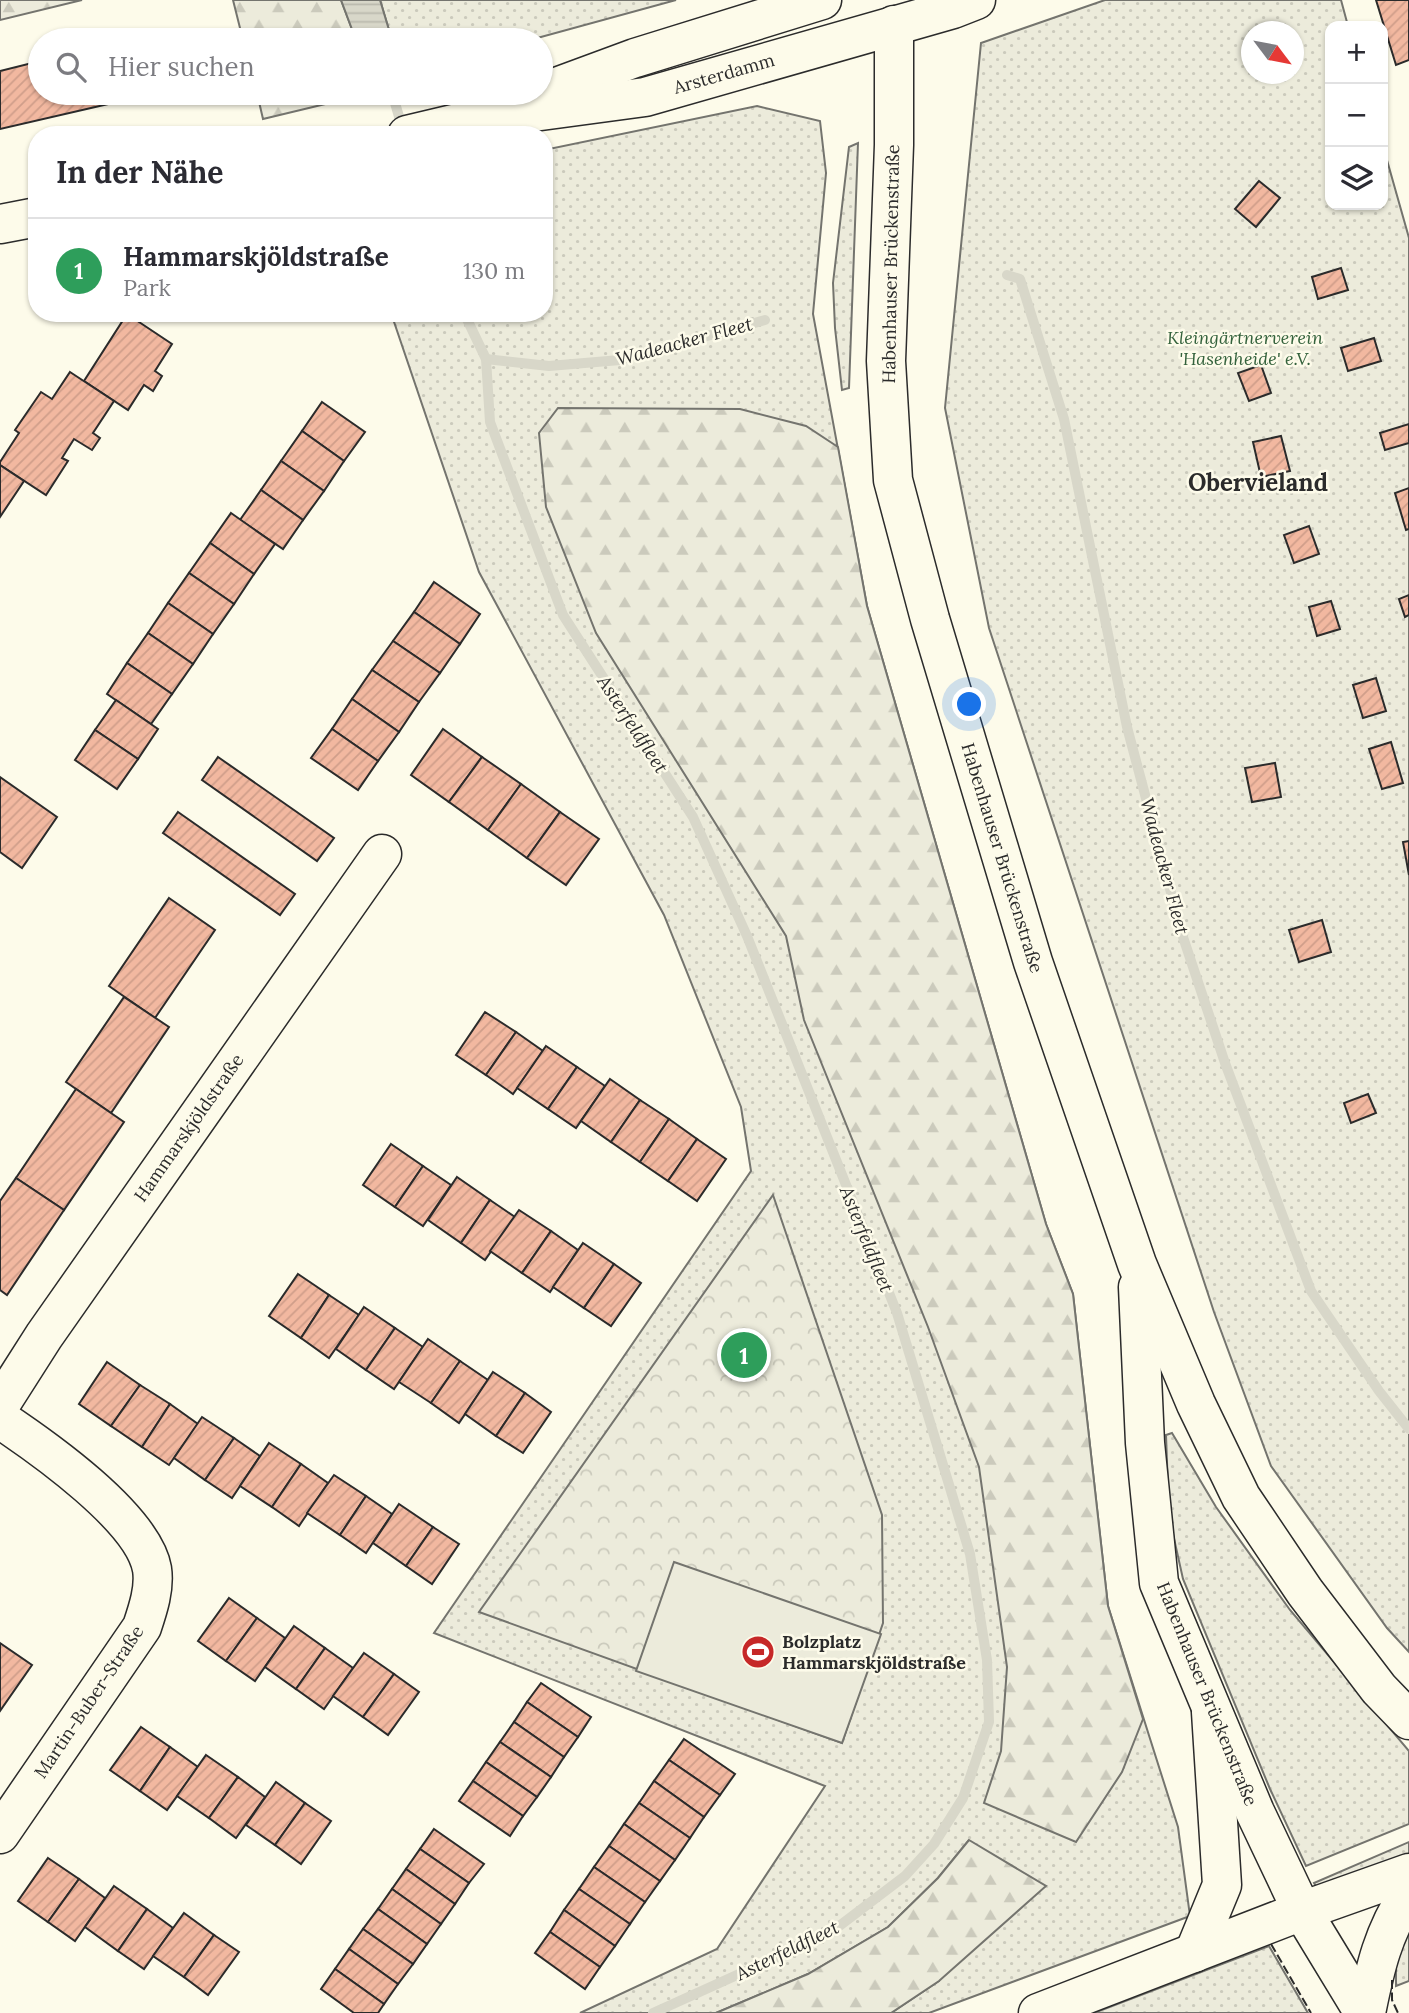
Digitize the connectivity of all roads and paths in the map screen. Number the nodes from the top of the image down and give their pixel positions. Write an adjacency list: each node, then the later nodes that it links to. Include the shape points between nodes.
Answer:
1 (822, 0): 4 (main road, Arsterdamm)
2 (976, 0): 3 (main road, Arsterdamm)
3 (888, 8): 6 (main road, Arsterdamm, via 645,97); 11 (main road, Habenhauser Brückenstraße, via 894,145 886,361 893,480 1033,962)
4 (553, 89)
5 (509, 105): 6 (main road, Arsterdamm)
6 (466, 121): 7 (main road, Arsterdamm)
7 (445, 126)
8 (28, 219): 9 (main road)
9 (0, 224)
10 (382, 853): 12 (main road, Hammarskjöldstraße)
11 (1137, 1264): 14 (main road, Habenhauser Brückenstraße, via 1144,1443 1159,1583); 15 (main road, Habenhauser Brückenstraße, via 1241,1497 1305,1592 1379,1689)
12 (0, 1405)
13 (0, 1419): 16 (main road, Martin-Buber-Straße, via 123,1516 141,1541 152,1569 151,1600 142,1627)
14 (1211, 1712): 19 (main road, Habenhauser Brückenstraße); 20 (main road, via 1222,1885)
15 (1409, 1720)
16 (0, 1834)
17 (1409, 1872): 19 (main road)
18 (1409, 1894): 21 (main road)
19 (1302, 1911): 20 (main road); 21 (main road, Habenhauser Brückenstraße)
20 (1194, 1953): 22 (main road)
21 (1359, 1974): 23 (main road)
22 (1038, 2013)
23 (1365, 2013)

